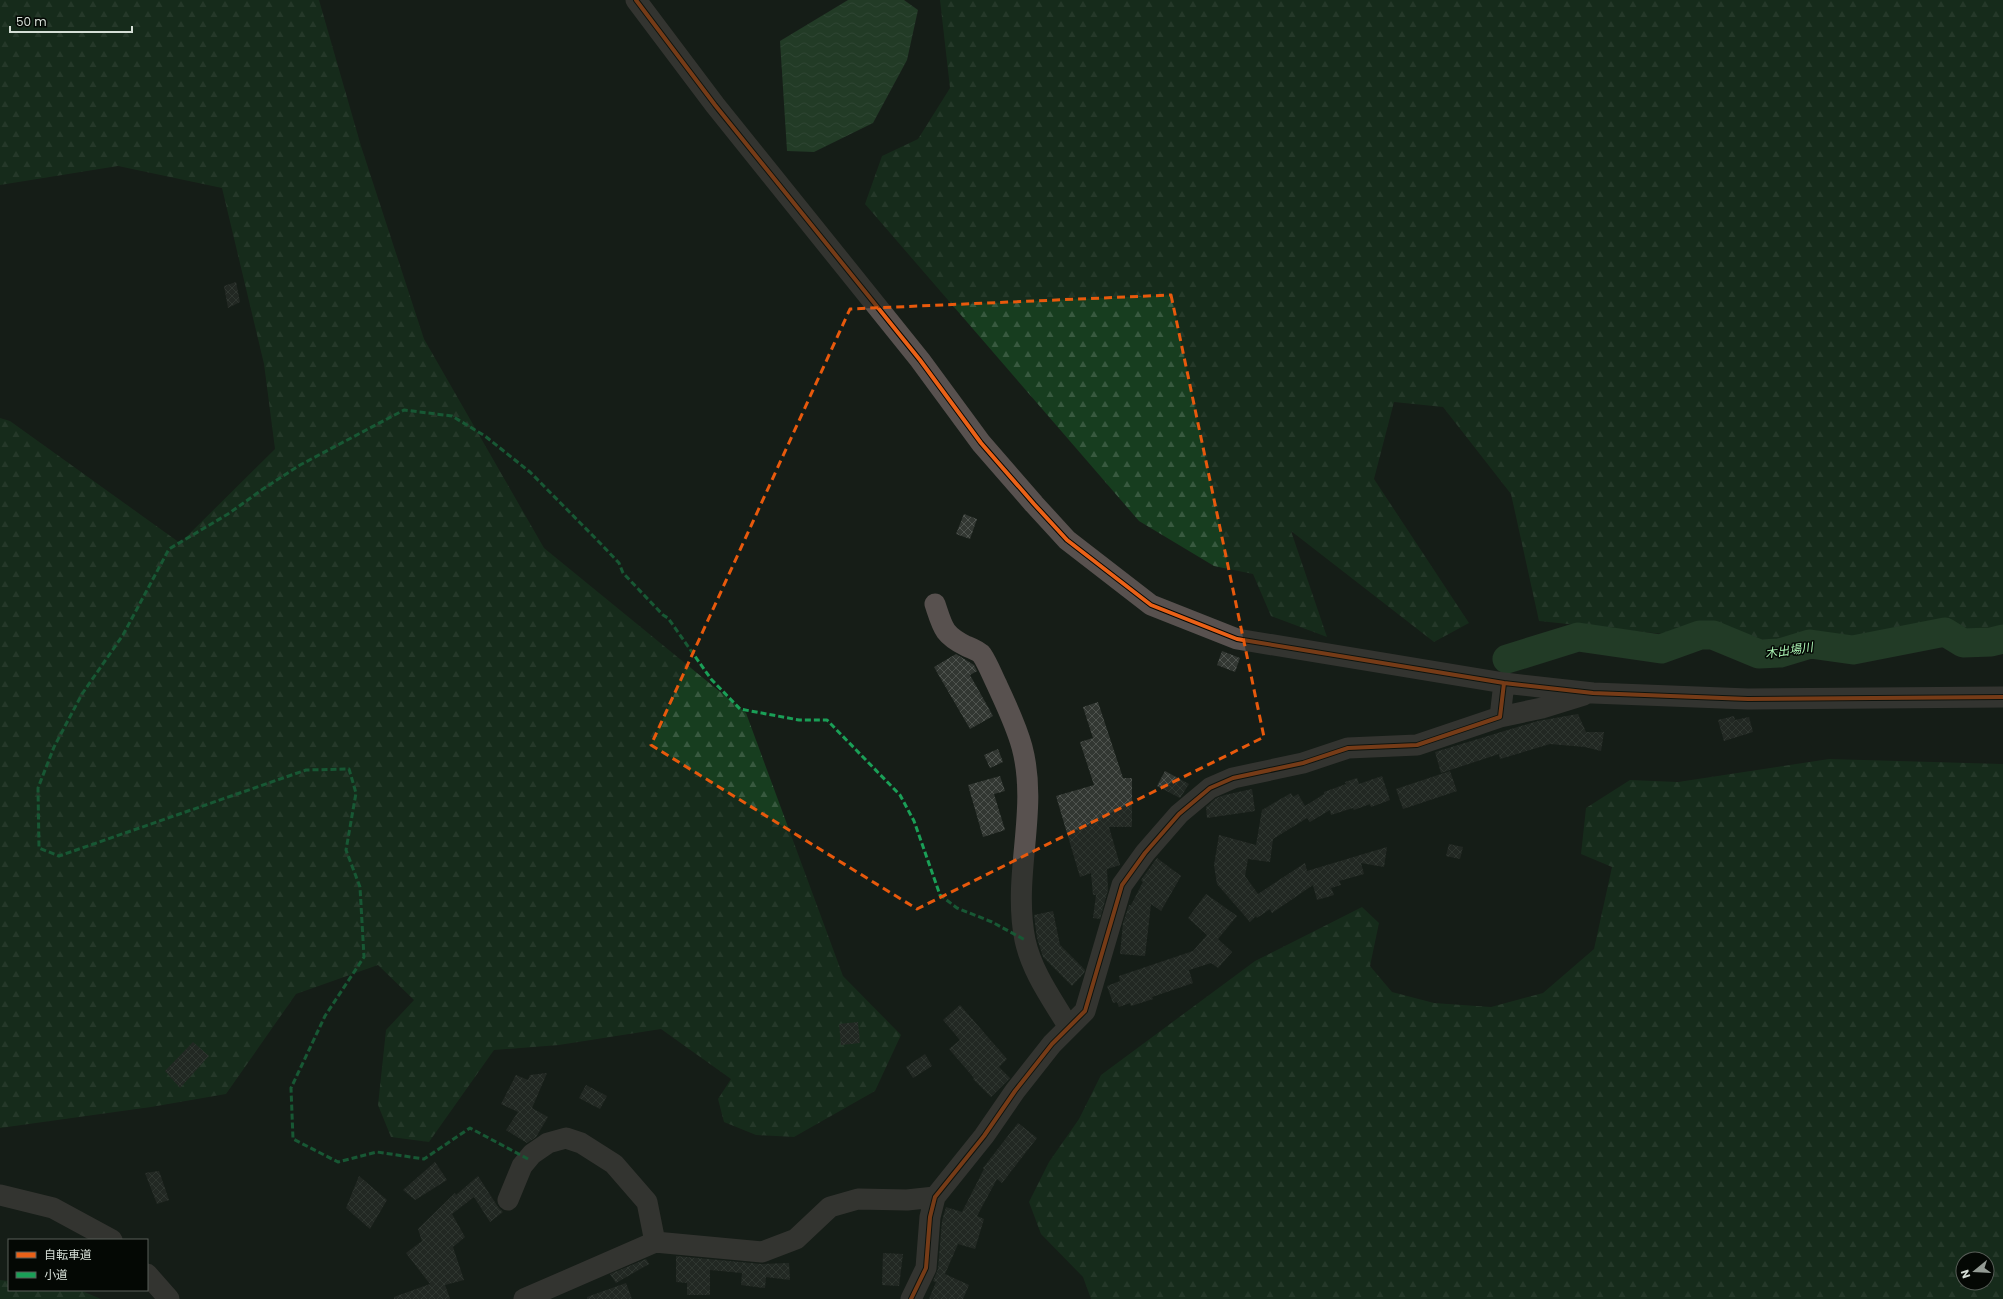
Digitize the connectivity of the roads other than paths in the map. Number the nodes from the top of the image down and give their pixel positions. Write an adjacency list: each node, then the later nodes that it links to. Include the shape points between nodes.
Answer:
1 (636, 0): 3 (street, via 715,105 920,360 981,443 1067,540 1151,605 1237,639)
2 (935, 604): 7 (street, via 945,631 981,654 1010,713 1022,745 1028,773 1028,811 1021,903 1025,940 1032,965)
3 (1504, 683): 4 (street); 6 (street)
4 (1593, 692): 5 (street, via 1748,699); 6 (street, via 1542,708)
5 (2003, 697)
6 (1500, 717): 7 (street, via 1417,745 1348,748 1303,763 1233,778 1210,788 1179,814 1144,853 1122,885 1085,1011)
7 (1068, 1026): 9 (street, via 1019,1085 984,1136)
8 (0, 1195): 11 (street, via 53,1208)
9 (935, 1197): 12 (street, via 907,1200 858,1199 830,1207 796,1239 762,1252); 16 (street, via 930,1217 926,1268)
10 (508, 1200): 12 (street, via 522,1166 532,1154 548,1143 566,1138 581,1143 614,1164 647,1202)
11 (110, 1239)
12 (655, 1242): 15 (street)
13 (148, 1275): 14 (street)
14 (169, 1299)
15 (524, 1299)
16 (911, 1299)

